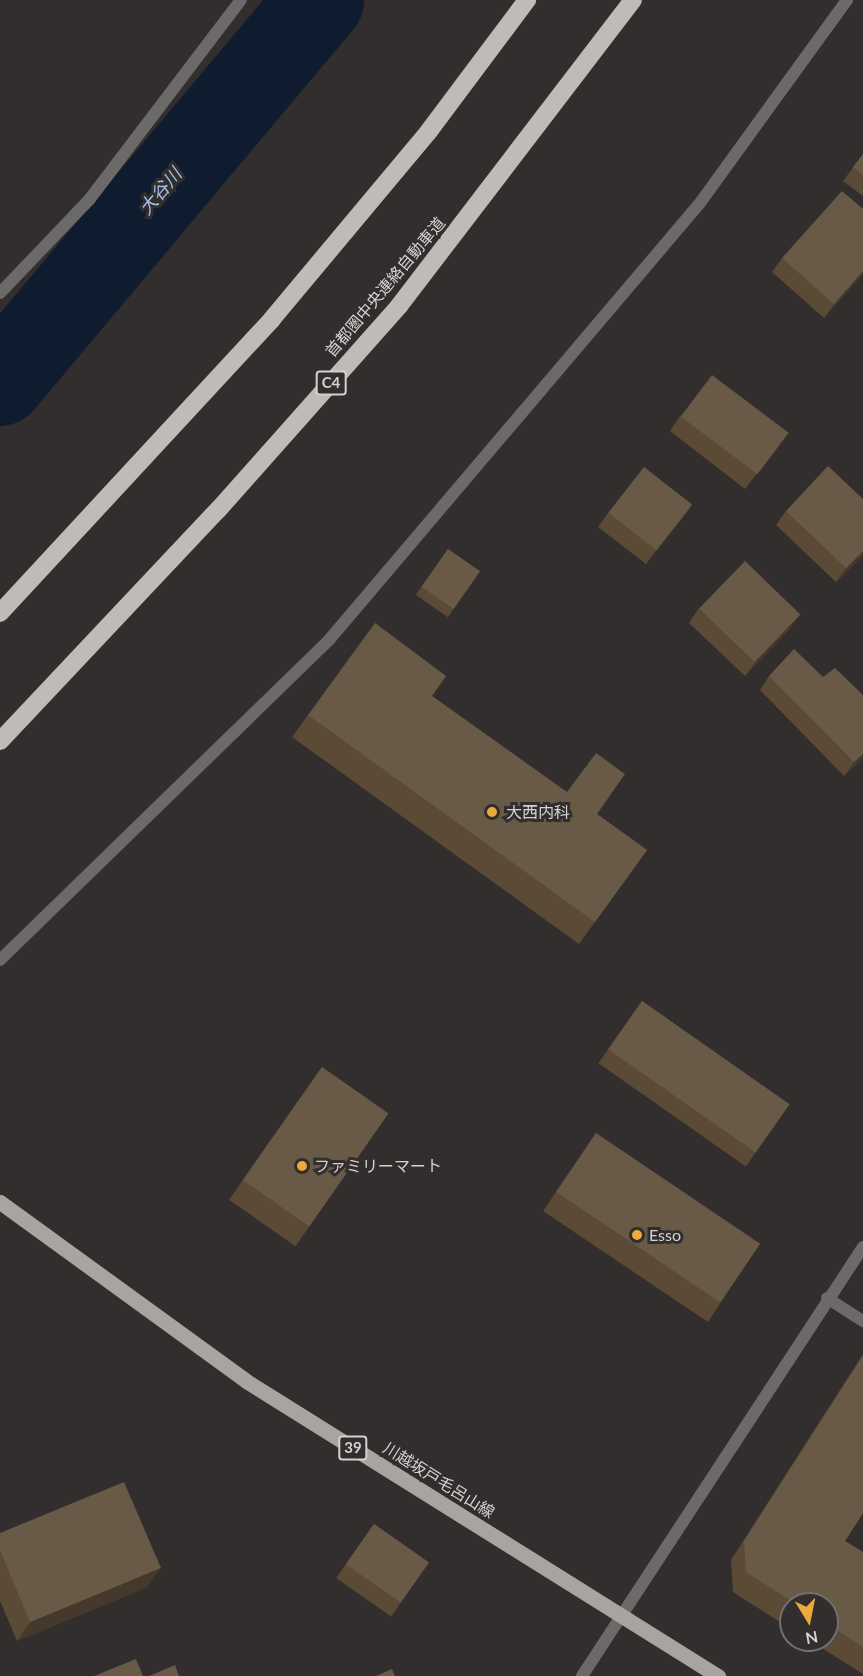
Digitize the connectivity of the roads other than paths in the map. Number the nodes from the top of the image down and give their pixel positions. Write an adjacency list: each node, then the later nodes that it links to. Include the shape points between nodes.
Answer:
1 (242, 0): 5 (street, via 89,200)
2 (527, 0): 6 (highway, via 429,131 272,319)
3 (633, 0): 7 (highway, 首都圏中央連絡自動車道 / C4, via 399,306 218,510)
4 (847, 0): 8 (street, via 700,203 329,640)
5 (0, 293)
6 (0, 613)
7 (0, 741)
8 (0, 960)
9 (0, 1202): 13 (main road, 川越坂戸毛呂山線 / 39, via 246,1381)
10 (863, 1247): 11 (street)
11 (827, 1298): 12 (street); 13 (street)
12 (863, 1321)
13 (619, 1615): 14 (street); 15 (main road, 川越坂戸毛呂山線 / 39)
14 (582, 1676)
15 (718, 1676)

